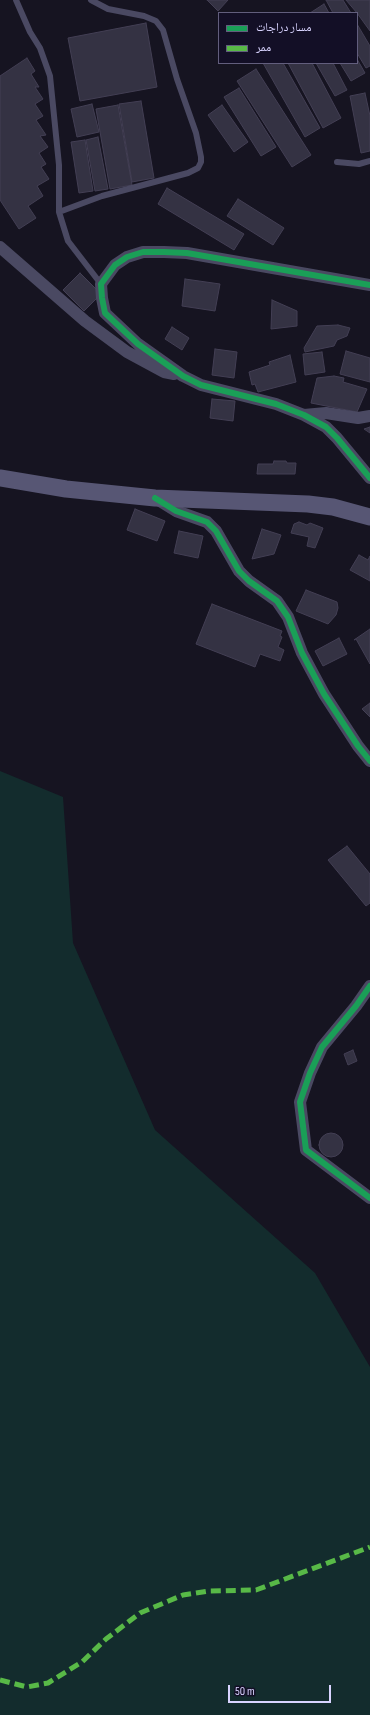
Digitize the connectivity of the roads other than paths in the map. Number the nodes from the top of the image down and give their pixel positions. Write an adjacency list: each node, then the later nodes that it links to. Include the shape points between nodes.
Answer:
1 (16, 0): 5 (lane, via 40,48 50,76 59,165)
2 (91, 0): 5 (lane, via 108,9 144,16 156,21 163,30 196,133 201,162 198,168 188,173 102,196)
3 (370, 160): 4 (lane, via 359,164)
4 (337, 162)
5 (59, 212): 7 (lane, via 68,241)
6 (0, 247): 9 (street, via 84,321 127,352 164,372)
7 (101, 284): 8 (street, via 115,264 127,257 143,252 164,252 187,253); 9 (street, via 105,313 138,344)
8 (370, 285)
9 (183, 376): 10 (street, via 202,385 276,404)
10 (304, 415): 11 (street, via 326,413 358,418); 13 (street, via 326,427)
11 (370, 416)
12 (0, 478): 14 (main road, via 66,489)
13 (370, 478)
14 (155, 498): 15 (main road, via 308,504); 16 (street, via 176,511 207,522 216,531 239,571 277,601 288,617 302,653 324,694)
15 (370, 517)
16 (370, 761)
17 (370, 986): 18 (street, via 322,1048 300,1102 306,1150)
18 (370, 1198)

